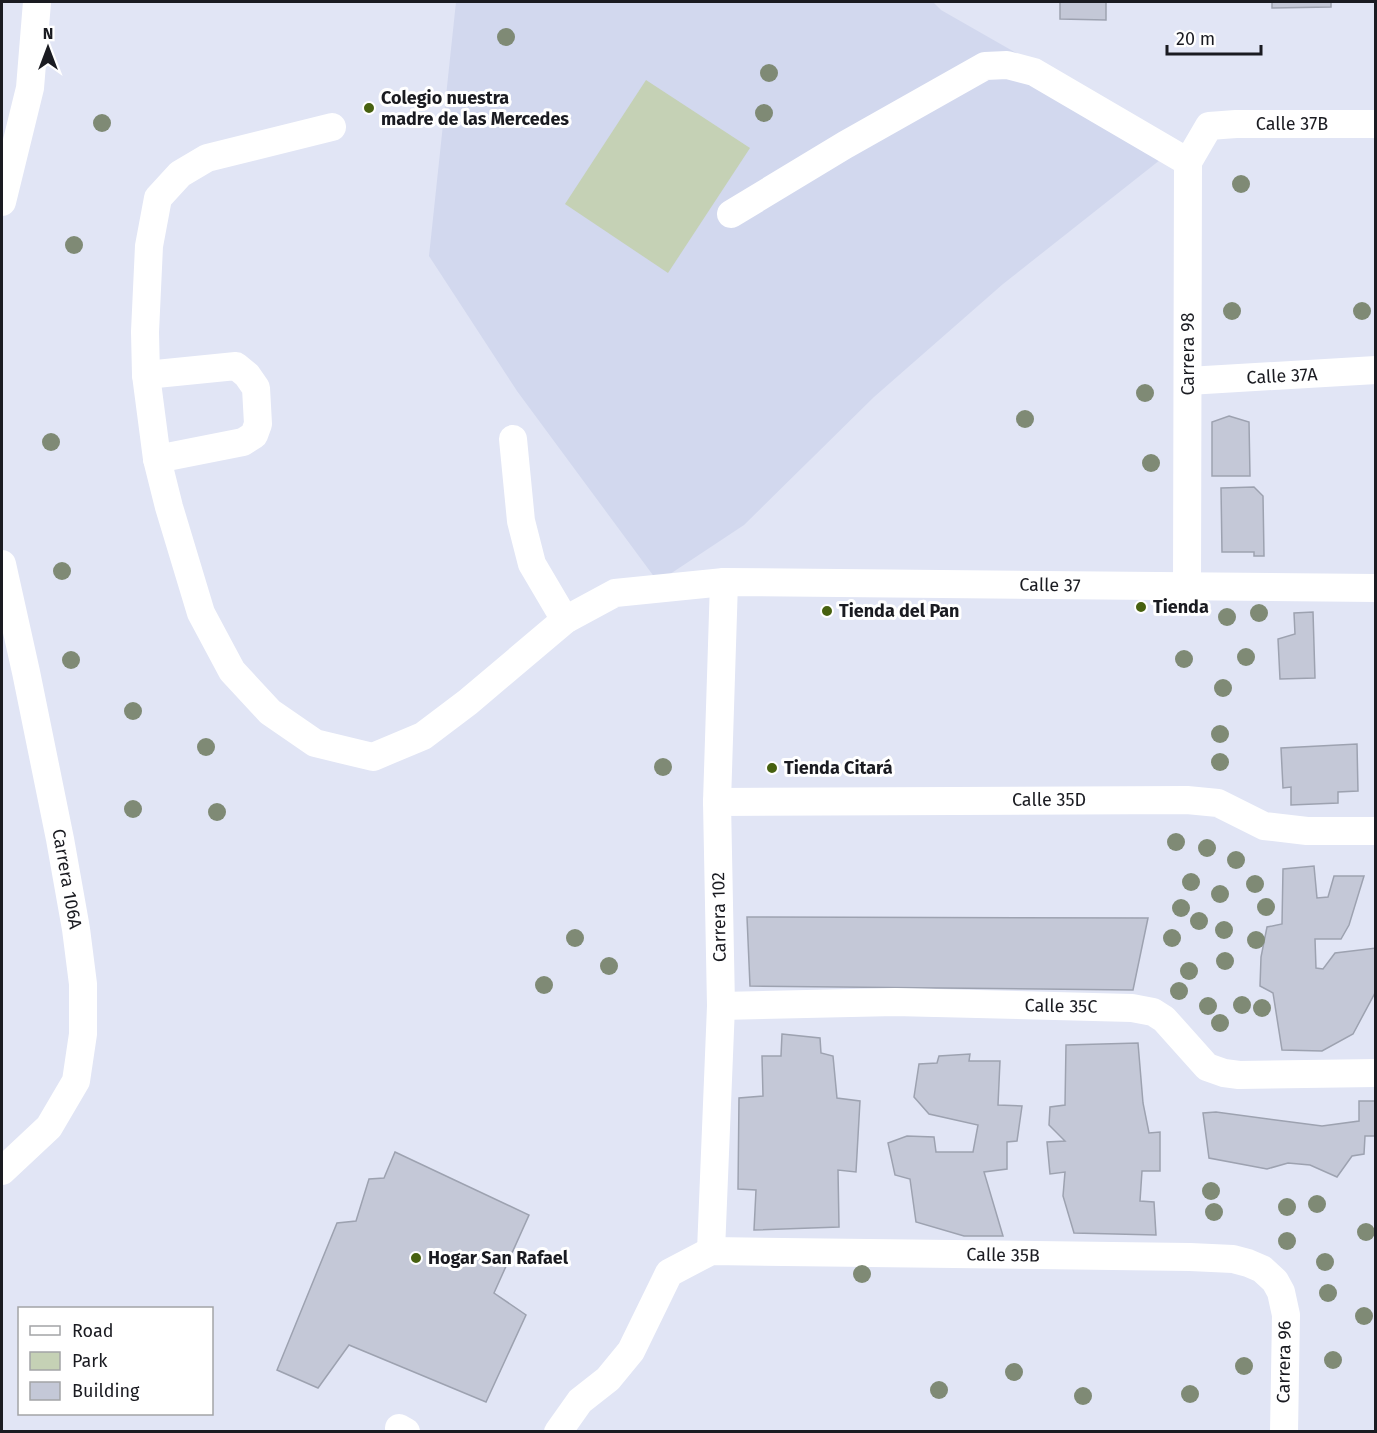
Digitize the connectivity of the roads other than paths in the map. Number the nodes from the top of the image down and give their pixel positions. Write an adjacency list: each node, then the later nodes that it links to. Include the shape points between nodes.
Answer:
1 (37, 2): 5 (street, via 30,88)
2 (1376, 124): 4 (street, Calle 37B, via 1209,126)
3 (332, 127): 8 (street, Calle 37, via 207,158 180,174 158,198 149,246)
4 (1188, 162): 6 (street, via 1034,72 1007,65 985,66); 9 (street, Carrera 98)
5 (2, 202)
6 (731, 214)
7 (1376, 370): 9 (street, Calle 37A)
8 (146, 375): 11 (street, Calle 37); 11 (street, via 236,366 256,388 258,423 254,435 243,442)
9 (1188, 381): 14 (street, Carrera 98)
10 (513, 439): 16 (street, via 521,521 532,564)
11 (157, 459): 16 (street, Calle 37, via 201,613 232,671 270,712 315,743 373,757 423,736)
12 (2, 564): 21 (street, Carrera 106A, via 76,929 83,984 83,1034 76,1081 60,1109 49,1127)
13 (724, 582): 14 (street, Calle 37); 16 (street, Calle 37, via 615,593); 17 (street, Carrera 102)
14 (1187, 587): 15 (street, Calle 37)
15 (1376, 588)
16 (565, 621)
17 (717, 802): 18 (street, Calle 35D, via 1187,800 1218,803 1264,826 1307,831); 19 (street, Carrera 102)
18 (1376, 831)
19 (721, 1005): 20 (street, Calle 35C, via 895,1002 1132,1008 1153,1012 1164,1019 1207,1068 1224,1073); 22 (street, Carrera 102)
20 (1376, 1073)
21 (2, 1171)
22 (711, 1251): 23 (street, Calle 35B, via 1233,1259 1262,1269); 24 (street, via 669,1273 631,1351 608,1380 580,1401)
23 (1281, 1292): 25 (street, Carrera 96, via 1286,1315)
24 (558, 1431)
25 (1284, 1431)

